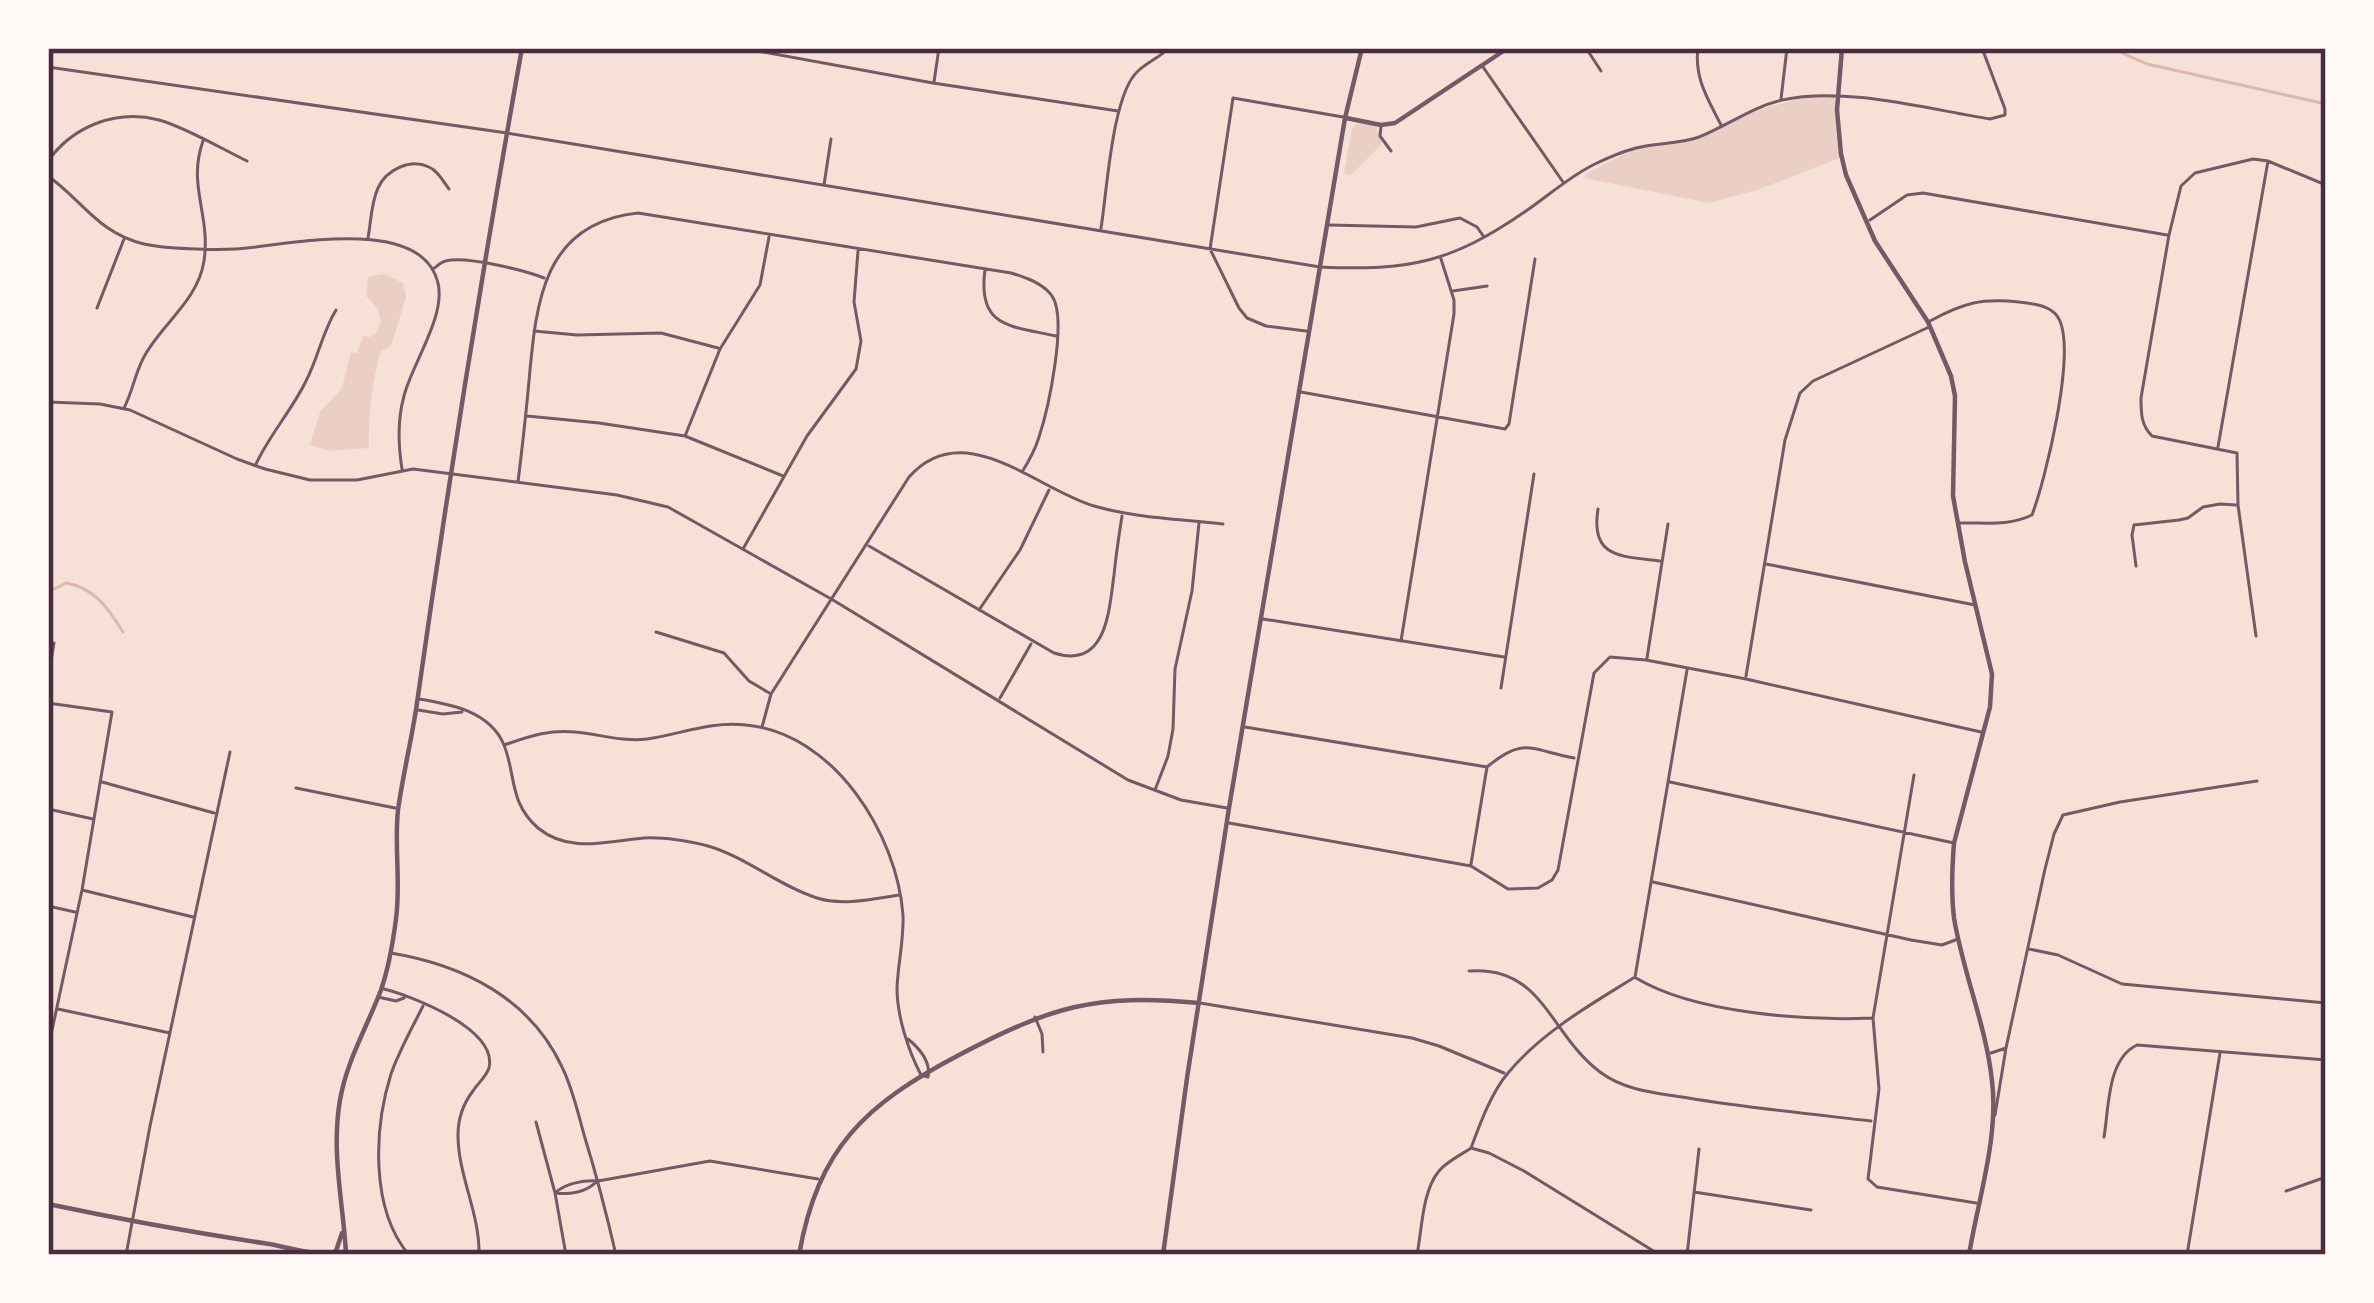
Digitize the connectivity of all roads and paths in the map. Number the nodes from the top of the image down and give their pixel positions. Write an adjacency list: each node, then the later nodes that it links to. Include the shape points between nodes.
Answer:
1 (522, 48): 22 (street)
2 (741, 48): 15 (street)
3 (939, 48): 15 (street)
4 (1169, 48): 18 (street, via 1138,71)
5 (1362, 48): 19 (street)
6 (1508, 48): 12 (street)
7 (1586, 48): 14 (street)
8 (1698, 48): 21 (street, via 1696,72)
9 (1787, 48): 17 (street)
10 (1842, 48): 16 (street)
11 (1982, 48): 16 (street, via 2005,109 2000,118)
12 (1482, 66): 20 (street, via 1402,120); 30 (street)
13 (48, 67): 22 (street)
14 (1601, 70)
15 (933, 82): 18 (street)
16 (1837, 95): 17 (street); 34 (street, via 1840,154)
17 (1781, 100): 21 (street)
18 (1118, 111): 36 (street)
19 (1345, 118): 20 (street); 35 (street); 44 (street, via 1234,98)
20 (1381, 125): 25 (street)
21 (1722, 127): 30 (street, via 1634,148)
22 (507, 133): 32 (street); 47 (street)
23 (831, 139): 32 (street)
24 (203, 141): 26 (street, via 160,120 112,119 75,134); 27 (street); 42 (street, via 196,177)
25 (1390, 151)
26 (48, 161)
27 (247, 161)
28 (2267, 161): 31 (street); 38 (street, via 2195,172 2181,186); 67 (street)
29 (48, 176): 39 (street)
30 (1564, 183): 40 (street)
31 (2326, 185)
32 (823, 187): 36 (street)
33 (449, 189): 41 (street, via 421,164 391,172 374,196)
34 (1866, 222): 38 (street, via 1923,193); 56 (street)
35 (1327, 225): 40 (street, via 1416,227 1460,218); 48 (street)
36 (1101, 232): 44 (street)
37 (769, 235): 43 (street); 51 (street, via 629,214 578,236); 60 (street, via 760,285)
38 (2169, 235): 67 (street, via 2141,418 2152,436)
39 (125, 238): 42 (street); 54 (street)
40 (1484, 238): 45 (street)
41 (368, 240): 42 (street); 49 (street, via 410,250)
42 (206, 248): 63 (street, via 195,288 145,355)
43 (858, 249): 50 (street); 73 (street, via 856,369)
44 (1210, 249): 48 (street); 58 (street, via 1246,318)
45 (1441, 258): 48 (street, via 1395,268); 53 (street)
46 (1535, 259): 65 (street, via 1508,427)
47 (485, 265): 49 (street, via 452,260); 51 (street); 72 (street)
48 (1320, 267): 58 (street)
49 (433, 269): 69 (street, via 437,310 400,410)
50 (986, 269): 59 (street, via 1020,275 1050,293); 59 (street, via 994,318)
51 (546, 278): 57 (street)
52 (1486, 286): 53 (street)
53 (1452, 291): 65 (street)
54 (97, 308)
55 (336, 310): 68 (street, via 307,381)
56 (1929, 324): 82 (street, via 1955,396); 82 (street, via 1996,299 2055,314 2063,338 2032,515); 86 (street, via 1800,393)
57 (534, 331): 60 (street, via 661,333); 64 (street)
58 (1309, 331): 61 (street)
59 (1058, 336): 70 (street, via 1044,421)
60 (720, 349): 66 (street)
61 (1299, 392): 65 (street); 91 (street)
62 (48, 402): 63 (street)
63 (123, 408): 68 (street)
64 (526, 416): 66 (street); 74 (street)
65 (1436, 418): 95 (street)
66 (685, 436): 73 (street)
67 (2218, 448): 76 (street, via 2237,453)
68 (256, 466): 69 (street, via 317,481)
69 (403, 471): 72 (street)
70 (1022, 472): 75 (street); 83 (street, via 971,452 926,460)
71 (1534, 474): 97 (street)
72 (450, 475): 74 (street); 104 (street)
73 (783, 476): 84 (street)
74 (518, 483): 84 (street, via 648,501)
75 (1050, 488): 78 (street); 90 (street)
76 (2238, 505): 87 (street, via 2134,525); 93 (street)
77 (1598, 509): 85 (street, via 1606,550)
78 (1122, 512): 79 (street); 94 (street, via 1100,640 1064,657)
79 (1199, 521): 80 (street); 121 (street, via 1173,729)
80 (1223, 524)
81 (1668, 524): 85 (street)
82 (1958, 524): 89 (street)
83 (868, 544): 88 (street); 90 (street)
84 (742, 549): 88 (street)
85 (1662, 562): 98 (street)
86 (1765, 563): 89 (street); 101 (street)
87 (2135, 566)
88 (833, 600): 103 (street); 105 (street)
89 (1976, 605): 111 (street, via 1992,674)
90 (979, 610): 94 (street)
91 (1261, 618): 95 (street); 110 (street)
92 (656, 632): 103 (street, via 724,653)
93 (2256, 636)
94 (1032, 640): 105 (street)
95 (1401, 640): 97 (street)
96 (54, 643): 100 (street)
97 (1504, 657): 102 (street)
98 (1646, 660): 99 (street); 114 (street, via 1621,656 1599,665)
99 (1687, 668): 101 (street); 119 (street)
100 (48, 679)
101 (1746, 679): 111 (street)
102 (1501, 688)
103 (771, 694): 109 (street)
104 (418, 698): 107 (street); 108 (street)
105 (999, 700): 121 (street)
106 (48, 703): 118 (street, via 112,712)
107 (416, 710): 108 (street); 124 (street)
108 (464, 712): 112 (street, via 488,723)
109 (762, 727): 112 (street, via 717,724 628,740 555,731); 133 (street, via 814,753 854,791 882,836)
110 (1243, 727): 115 (street); 122 (street)
111 (1983, 733): 129 (street)
112 (504, 746): 133 (street, via 525,812 565,843 651,838 709,846 817,898)
113 (230, 752): 125 (street)
114 (1576, 758): 115 (street, via 1519,747); 130 (street, via 1552,880 1508,889)
115 (1487, 766): 130 (street)
116 (1914, 775): 128 (street)
117 (2257, 781): 139 (street, via 2063,815)
118 (100, 782): 125 (street); 126 (street)
119 (1668, 782): 128 (street); 131 (street)
120 (296, 788): 124 (street)
121 (1155, 791): 122 (street)
122 (1229, 808): 127 (street)
123 (48, 809): 126 (street)
124 (398, 809): 140 (street)
125 (216, 813): 136 (street)
126 (93, 819): 132 (street)
127 (1227, 823): 130 (street); 146 (street)
128 (1903, 833): 129 (street); 137 (street)
129 (1954, 843): 138 (street)
130 (1471, 866)
131 (1652, 881): 137 (street); 142 (street)
132 (82, 890): 135 (street); 136 (street)
133 (901, 895): 154 (street, via 897,990)
134 (48, 906): 135 (street)
135 (76, 912): 149 (street)
136 (195, 917): 153 (street)
137 (1887, 934): 138 (street, via 1942,945); 151 (street)
138 (1958, 939): 159 (street)
139 (2027, 949): 147 (street, via 2122,984); 156 (street)
140 (389, 952): 143 (street); 171 (street, via 452,968 523,1010 562,1067)
141 (1468, 971): 152 (street, via 1526,984)
142 (1635, 977): 151 (street, via 1702,1003); 152 (street)
143 (381, 989): 144 (street); 145 (street)
144 (378, 997): 145 (street); 180 (street, via 337,1119)
145 (405, 998): 148 (street)
146 (1199, 1003): 150 (street, via 1106,1000); 162 (street, via 1412,1038); 191 (street)
147 (2326, 1003)
148 (424, 1004): 186 (street, via 392,1071 379,1148 384,1199); 187 (street, via 469,1029 489,1051 458,1134)
149 (56, 1008): 153 (street); 155 (street)
150 (1035, 1017): 157 (street); 161 (street)
151 (1873, 1018): 164 (street)
152 (1558, 1026): 162 (street); 164 (street, via 1600,1072 1638,1090)
153 (170, 1034): 179 (street)
154 (908, 1039): 161 (street); 163 (street)
155 (48, 1048)
156 (2006, 1048): 159 (street); 166 (street)
157 (1043, 1052)
158 (2221, 1052): 160 (street); 167 (street, via 2129,1048 2116,1068); 196 (street)
159 (1988, 1053): 166 (street)
160 (2326, 1060)
161 (930, 1070): 163 (street)
162 (1506, 1074): 168 (street)
163 (921, 1075): 172 (street, via 856,1125)
164 (1873, 1121): 177 (street, via 1873,1186)
165 (536, 1122): 175 (street)
166 (1993, 1122): 177 (street)
167 (2104, 1137)
168 (1471, 1148): 192 (street, via 1436,1174); 193 (street, via 1524,1171)
169 (1699, 1149): 174 (street)
170 (2326, 1177): 173 (street)
171 (598, 1180): 172 (street, via 710,1161); 175 (street); 189 (street)
172 (820, 1180): 190 (street)
173 (2286, 1191)
174 (1694, 1192): 178 (street); 194 (street)
175 (555, 1193): 188 (street)
176 (48, 1204): 179 (street)
177 (1978, 1204): 195 (street)
178 (1811, 1210)
179 (133, 1222): 182 (street); 184 (street)
180 (344, 1228): 181 (street); 183 (street)
181 (336, 1251): 183 (street); 185 (street)
182 (302, 1254): 185 (street)
183 (347, 1254)
184 (126, 1255)
185 (327, 1255)
186 (409, 1255)
187 (479, 1255)
188 (566, 1255)
189 (616, 1255)
190 (799, 1255)
191 (1163, 1255)
192 (1418, 1255)
193 (1660, 1255)
194 (1687, 1255)
195 (1969, 1255)
196 (2187, 1255)

